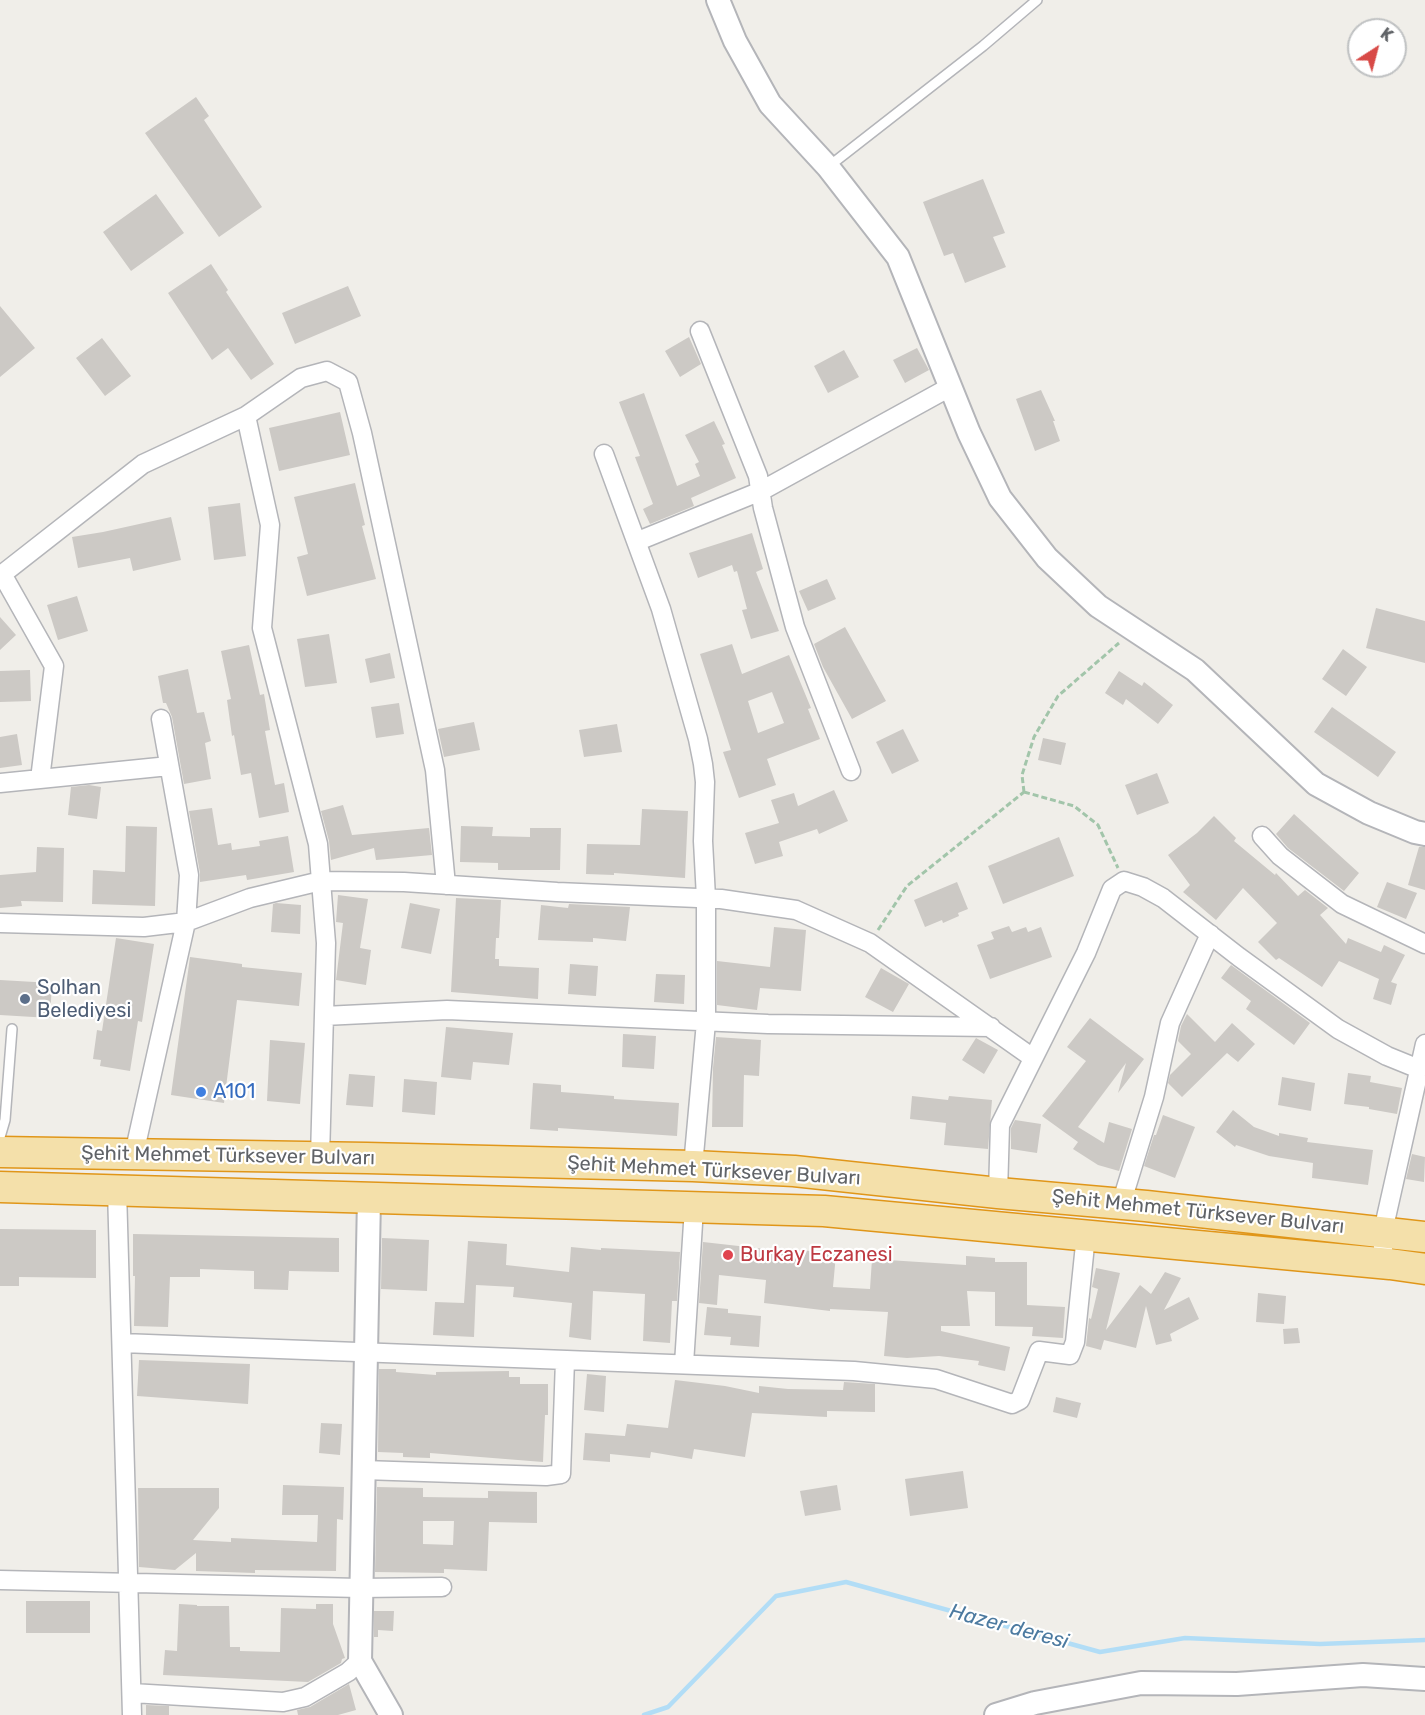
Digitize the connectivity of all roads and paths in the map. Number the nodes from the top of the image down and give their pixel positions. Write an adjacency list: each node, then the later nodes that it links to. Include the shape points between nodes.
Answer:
1 (718, 0): 3 (street, via 735,41 770,104)
2 (1037, 0): 3 (lane)
3 (828, 167): 5 (street, via 898,257)
4 (700, 331): 8 (street)
5 (950, 387): 8 (street); 11 (street, via 1000,498 1047,558 1098,606)
6 (246, 416): 10 (street, via 143,464); 20 (street, via 270,525 262,628 318,843); 22 (street, via 301,378 327,371 348,382 435,770)
7 (604, 454): 9 (street)
8 (761, 491): 9 (street); 14 (street, via 795,627)
9 (638, 541): 23 (street, via 661,609 703,764)
10 (1, 575): 15 (street, via 54,666)
11 (1134, 629): 17 (path, via 1058,696 1034,737 1022,775); 18 (street, via 1195,670 1316,784 1369,813)
12 (161, 718): 13 (street)
13 (169, 766): 15 (street); 24 (street, via 189,875)
14 (851, 771)
15 (40, 778): 16 (street)
16 (0, 783)
17 (1024, 792): 21 (path, via 1074,806 1098,825); 27 (path, via 907,886)
18 (1425, 834)
19 (1262, 836): 28 (street, via 1280,856 1342,904)
20 (321, 881): 22 (street); 24 (street, via 250,898); 29 (street, via 326,943)
21 (1124, 881): 26 (street, via 1143,886 1163,898); 34 (street, via 1112,889 1086,953)
22 (446, 885): 23 (street)
23 (706, 898): 27 (street, via 796,910); 30 (street)
24 (186, 922): 25 (street, via 144,927); 38 (street)
25 (0, 924)
26 (1210, 934): 35 (street, via 1338,1029); 45 (street, via 1170,1023 1154,1097)
27 (870, 943): 31 (street)
28 (1425, 944)
29 (324, 1016): 30 (street, via 447,1010); 39 (street)
30 (706, 1022): 31 (street); 40 (street)
31 (991, 1027): 34 (street)
32 (12, 1029): 36 (lane, via 5,1120)
33 (1425, 1044): 35 (street)
34 (1033, 1058): 43 (street, via 1000,1125)
35 (1419, 1069): 47 (street)
36 (0, 1137)
37 (0, 1152): 38 (highway, Şehit Mehmet Türksever Bulvarı)
38 (134, 1154): 39 (highway, Şehit Mehmet Türksever Bulvarı)
39 (320, 1157): 40 (highway, Şehit Mehmet Türksever Bulvarı)
40 (693, 1166): 43 (highway, Şehit Mehmet Türksever Bulvarı, via 794,1171)
41 (0, 1187): 42 (highway, Şehit Mehmet Türksever Bulvarı)
42 (117, 1191): 44 (highway, Şehit Mehmet Türksever Bulvarı); 52 (street)
43 (998, 1193): 45 (highway, Şehit Mehmet Türksever Bulvarı)
44 (369, 1198): 46 (highway, Şehit Mehmet Türksever Bulvarı); 53 (street)
45 (1122, 1204): 47 (highway, Şehit Mehmet Türksever Bulvarı)
46 (694, 1208): 48 (highway, Şehit Mehmet Türksever Bulvarı, via 824,1211); 55 (street)
47 (1383, 1231): 49 (highway, Şehit Mehmet Türksever Bulvarı); 50 (street)
48 (1086, 1235): 50 (highway, Şehit Mehmet Türksever Bulvarı); 55 (street, via 1075,1342 1070,1355 1039,1351 1020,1400 1012,1404 936,1379 854,1371)
49 (1421, 1235)
50 (1383, 1263): 51 (highway, Şehit Mehmet Türksever Bulvarı)
51 (1425, 1269)
52 (122, 1342): 53 (street); 58 (street)
53 (365, 1352): 54 (street); 56 (street)
54 (564, 1360): 55 (street); 56 (street, via 561,1474)
55 (684, 1364)
56 (363, 1470): 60 (street)
57 (0, 1580): 58 (street)
58 (128, 1582): 60 (street); 63 (street)
59 (441, 1587): 60 (street)
60 (360, 1588): 61 (street)
61 (360, 1661): 63 (street, via 305,1697 283,1702); 65 (street)
62 (1425, 1679): 66 (street, via 1363,1675 1237,1684 1142,1683 1035,1703)
63 (132, 1693): 64 (street)
64 (132, 1715)
65 (391, 1715)
66 (996, 1715)

